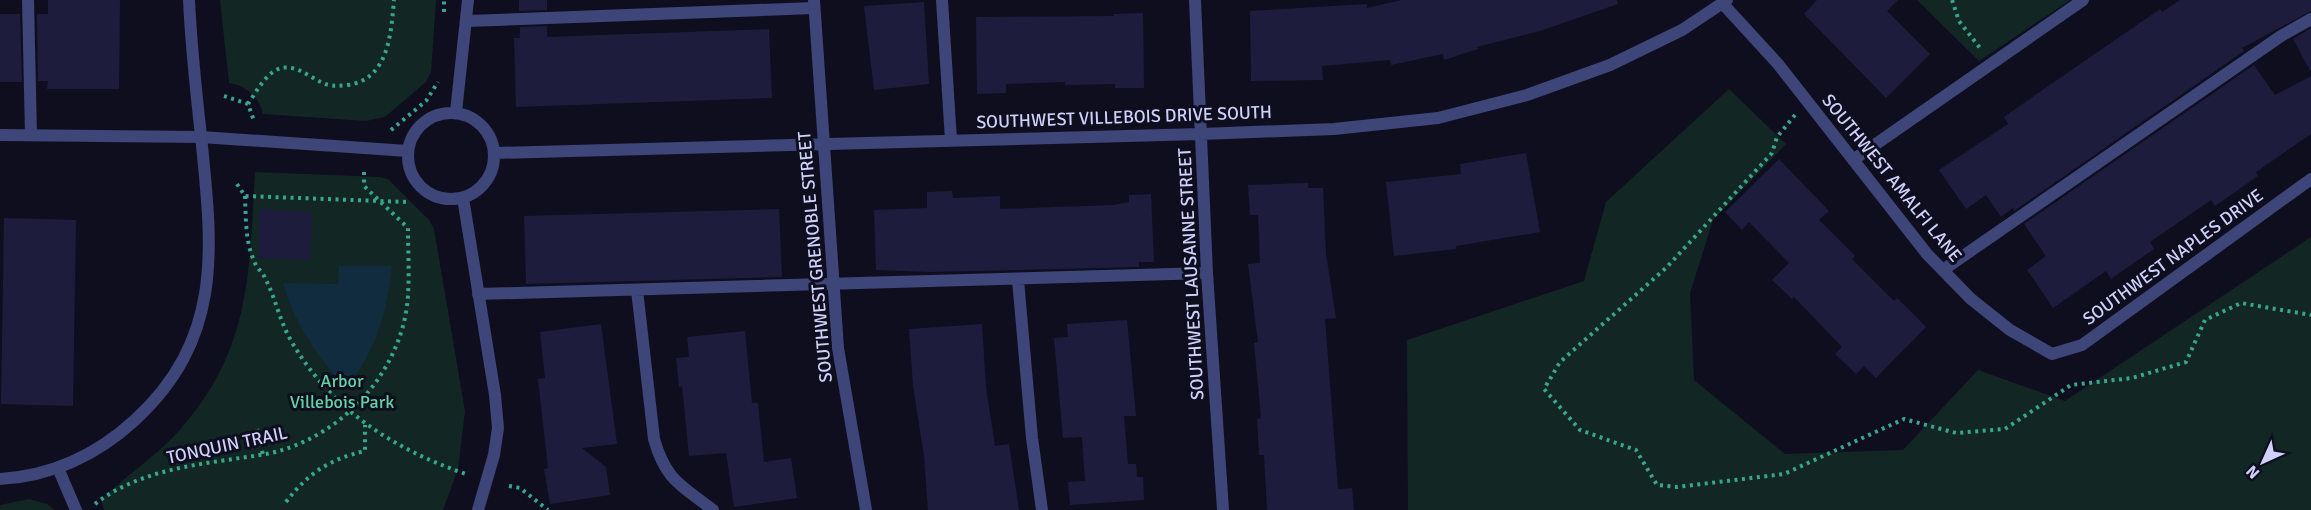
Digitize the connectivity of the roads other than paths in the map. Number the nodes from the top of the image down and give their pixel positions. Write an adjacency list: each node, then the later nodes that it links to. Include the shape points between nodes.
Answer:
1 (28, 0): 14 (street)
2 (189, 0): 15 (street)
3 (468, 0): 10 (street)
4 (943, 0): 16 (street)
5 (1195, 0): 12 (street, SOUTHWEST LAUSANNE STREET)
6 (2083, 0): 20 (street)
7 (1723, 1): 12 (street, SOUTHWEST VILLEBOIS DRIVE SOUTH, via 1682,30 1610,65 1527,95 1438,118 1334,129); 20 (street, SOUTHWEST AMALFI LANE)
8 (814, 4): 10 (street); 17 (street, SOUTHWEST GRENOBLE STREET)
9 (2311, 19): 23 (street)
10 (467, 21): 11 (street)
11 (456, 112): 18 (street, via 429,118 418,128); 19 (street, via 485,128)
12 (1201, 134): 16 (street, SOUTHWEST VILLEBOIS DRIVE SOUTH); 24 (street, SOUTHWEST LAUSANNE STREET)
13 (0, 135): 14 (street)
14 (31, 135): 15 (street)
15 (201, 137): 18 (street); 30 (street, via 210,246 199,324 166,385 142,413 106,444)
16 (951, 140): 17 (street, SOUTHWEST VILLEBOIS DRIVE SOUTH)
17 (823, 143): 19 (street, SOUTHWEST VILLEBOIS DRIVE SOUTH); 26 (street, SOUTHWEST GRENOBLE STREET)
18 (408, 152): 22 (street, via 410,171 419,185 444,199)
19 (495, 153): 22 (street, via 489,178 479,190)
20 (1853, 160): 23 (street, SOUTHWEST AMALFI LANE)
21 (2311, 179): 29 (street, SOUTHWEST NAPLES DRIVE, via 2082,345)
22 (463, 198): 28 (street)
23 (1943, 270): 29 (street, SOUTHWEST AMALFI LANE, via 2010,330)
24 (1207, 273): 25 (street); 37 (street, SOUTHWEST LAUSANNE STREET)
25 (1018, 280): 26 (street); 36 (street)
26 (832, 284): 27 (street); 35 (street, SOUTHWEST GRENOBLE STREET, via 838,348)
27 (637, 290): 28 (street); 34 (street, via 654,439 660,460 668,474)
28 (478, 294): 33 (street, via 498,428)
29 (2052, 354)
30 (58, 468): 31 (street); 32 (street)
31 (0, 479)
32 (76, 510)
33 (478, 510)
34 (714, 510)
35 (866, 510)
36 (1042, 510)
37 (1223, 510)

